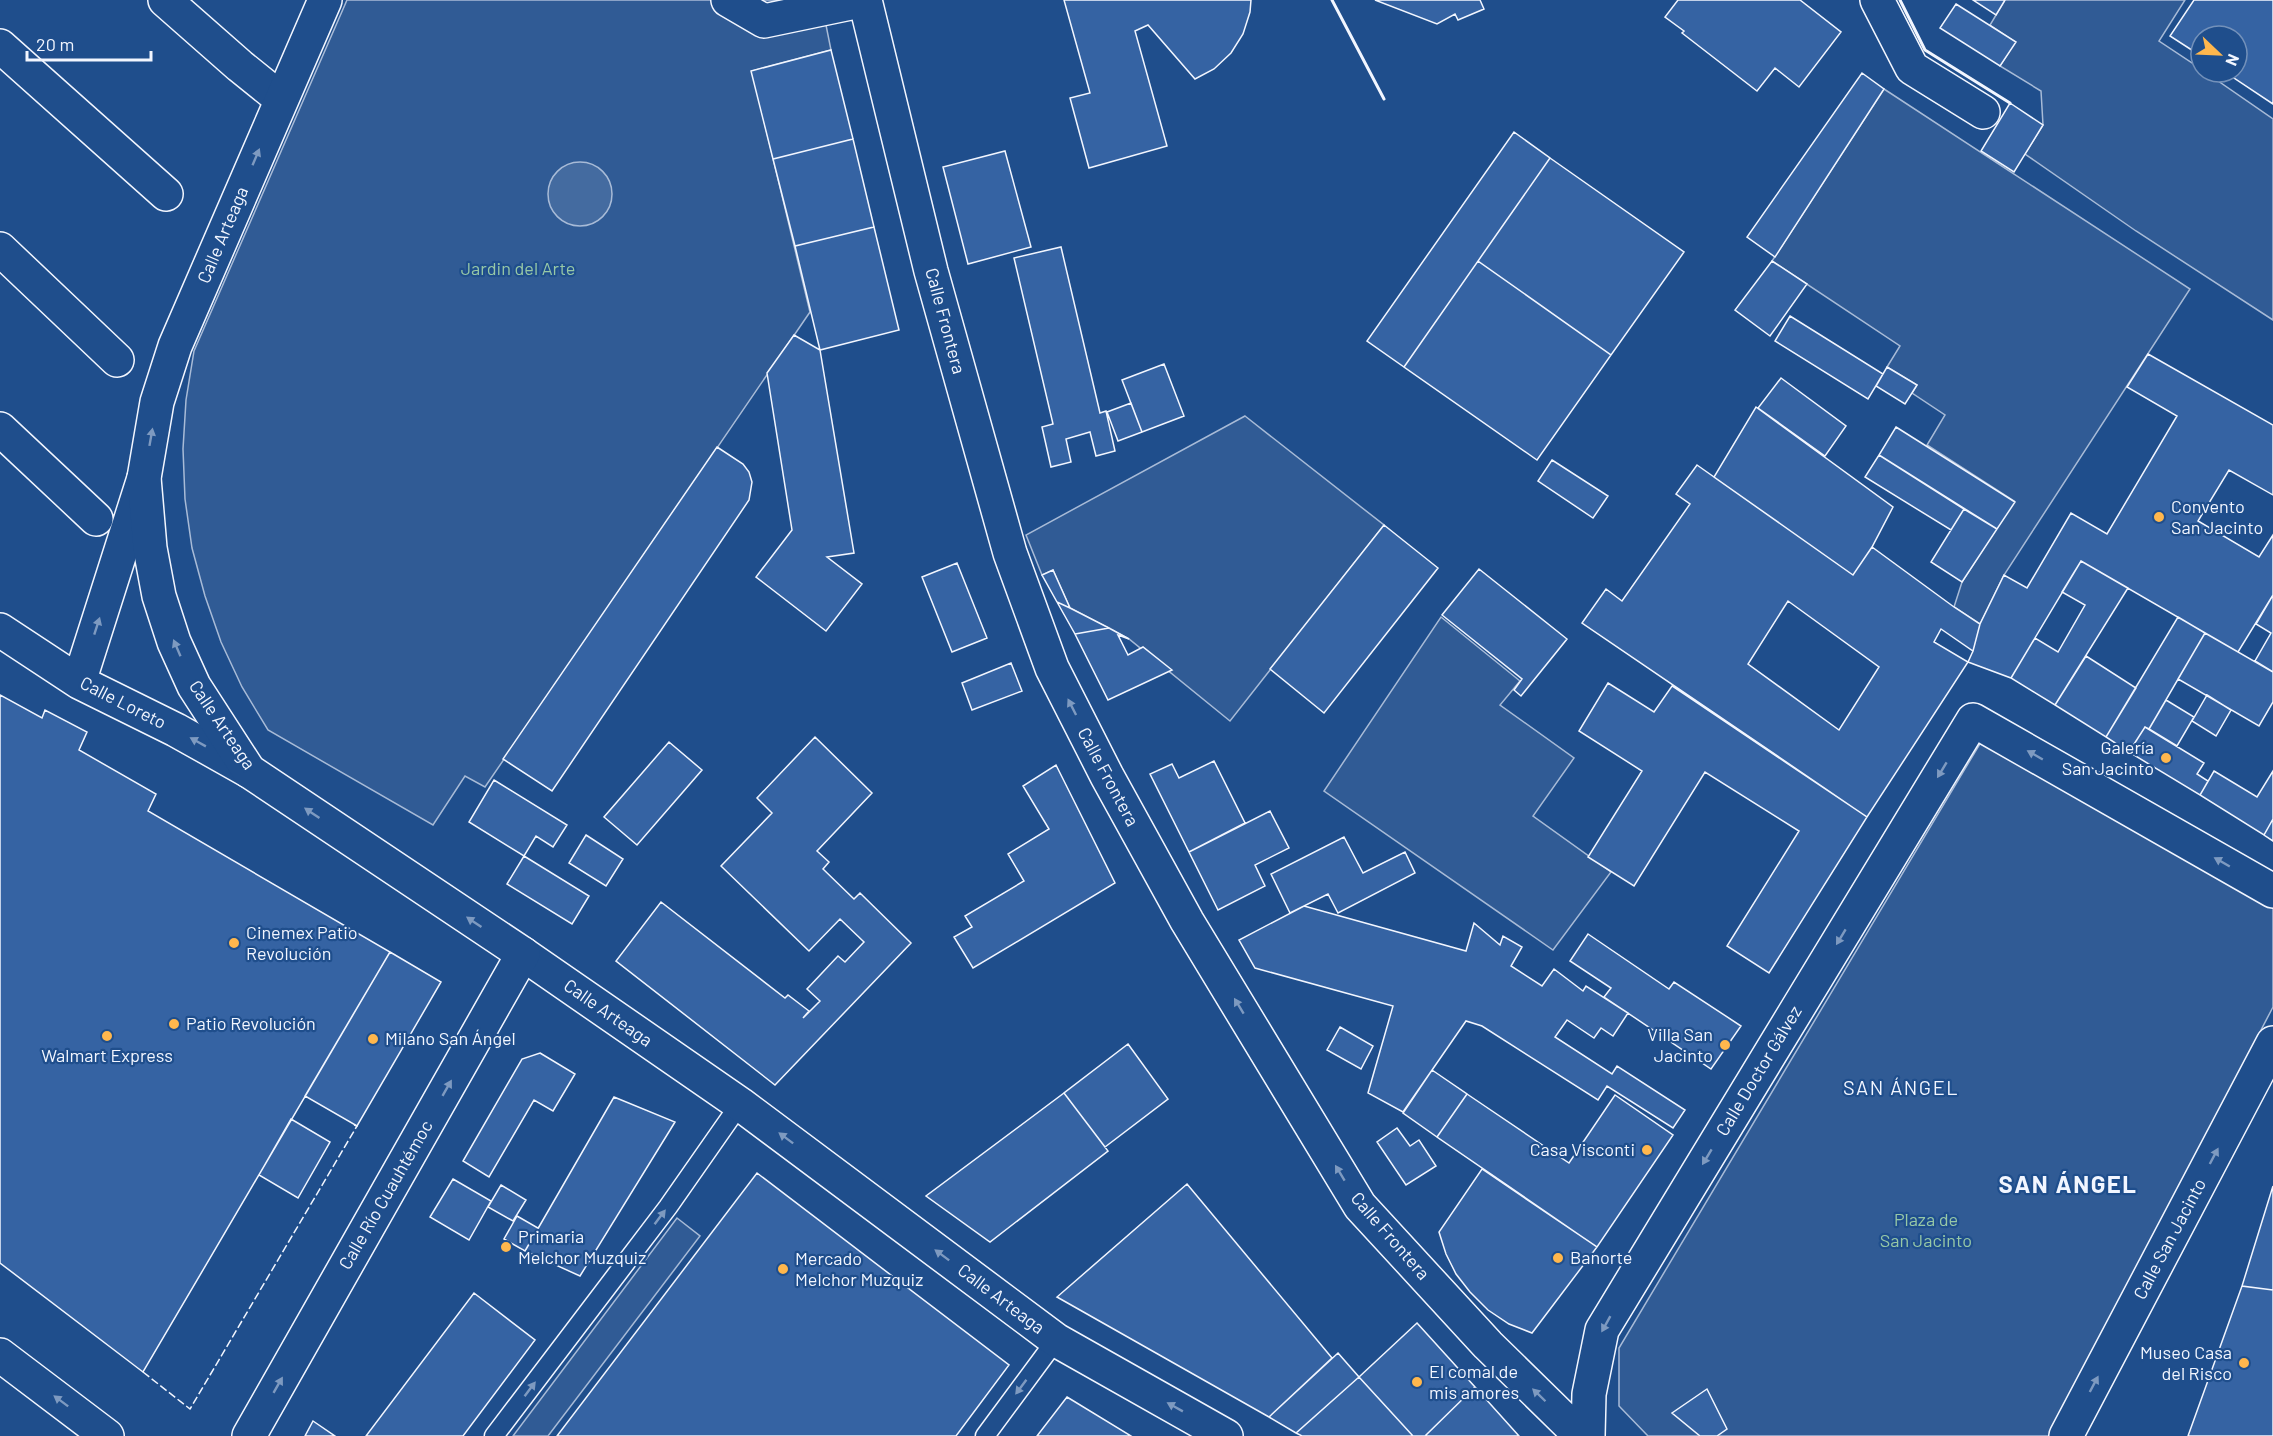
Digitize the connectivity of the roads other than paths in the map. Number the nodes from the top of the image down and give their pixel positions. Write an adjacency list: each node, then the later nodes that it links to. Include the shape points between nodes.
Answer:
1 (165, 0): 7 (street)
2 (325, 0): 7 (street, Calle Arteaga)
3 (728, 0): 4 (street, via 764,21)
4 (865, 0): 29 (street, Calle Frontera, one-way to 4, via 1488,1345 1360,1206 1187,921 1052,668 1010,553 938,293)
5 (1877, 0): 8 (street, via 1912,68)
6 (0, 46): 9 (street)
7 (281, 99): 13 (street, Calle Arteaga, one-way to 7, via 157,402 175,346)
8 (1983, 112)
9 (166, 194)
10 (0, 249): 11 (street)
11 (117, 360)
12 (0, 429): 14 (street)
13 (144, 478): 16 (street, Calle Arteaga, one-way to 13); 17 (street, Calle Arteaga, one-way to 13, via 194,687 174,642 159,596 150,548)
14 (96, 519)
15 (0, 630): 16 (street, Calle Loreto)
16 (79, 682): 17 (street, Calle Loreto, one-way to 16)
17 (249, 771): 19 (street, Calle Arteaga, one-way to 17)
18 (2273, 891): 30 (street, Calle Doctor Gálvez, one-way to 30, via 1973,720 1602,1330 1589,1394)
19 (523, 954): 21 (street, Calle Arteaga); 25 (street, Calle Río Cuauhtémoc, one-way to 19)
20 (2273, 1043): 31 (street, Calle San Jacinto, one-way to 20)
21 (740, 1104): 22 (street, Calle Arteaga, one-way to 21); 26 (lane, one-way to 21, via 668,1207)
22 (1056, 1340): 27 (lane, one-way to 27); 28 (street, Calle Arteaga, one-way to 22)
23 (0, 1355): 24 (street, one-way to 23)
24 (107, 1436)
25 (249, 1436)
26 (494, 1436)
27 (985, 1436)
28 (1226, 1436)
29 (1581, 1436)
30 (1588, 1436)
31 (2066, 1436)

